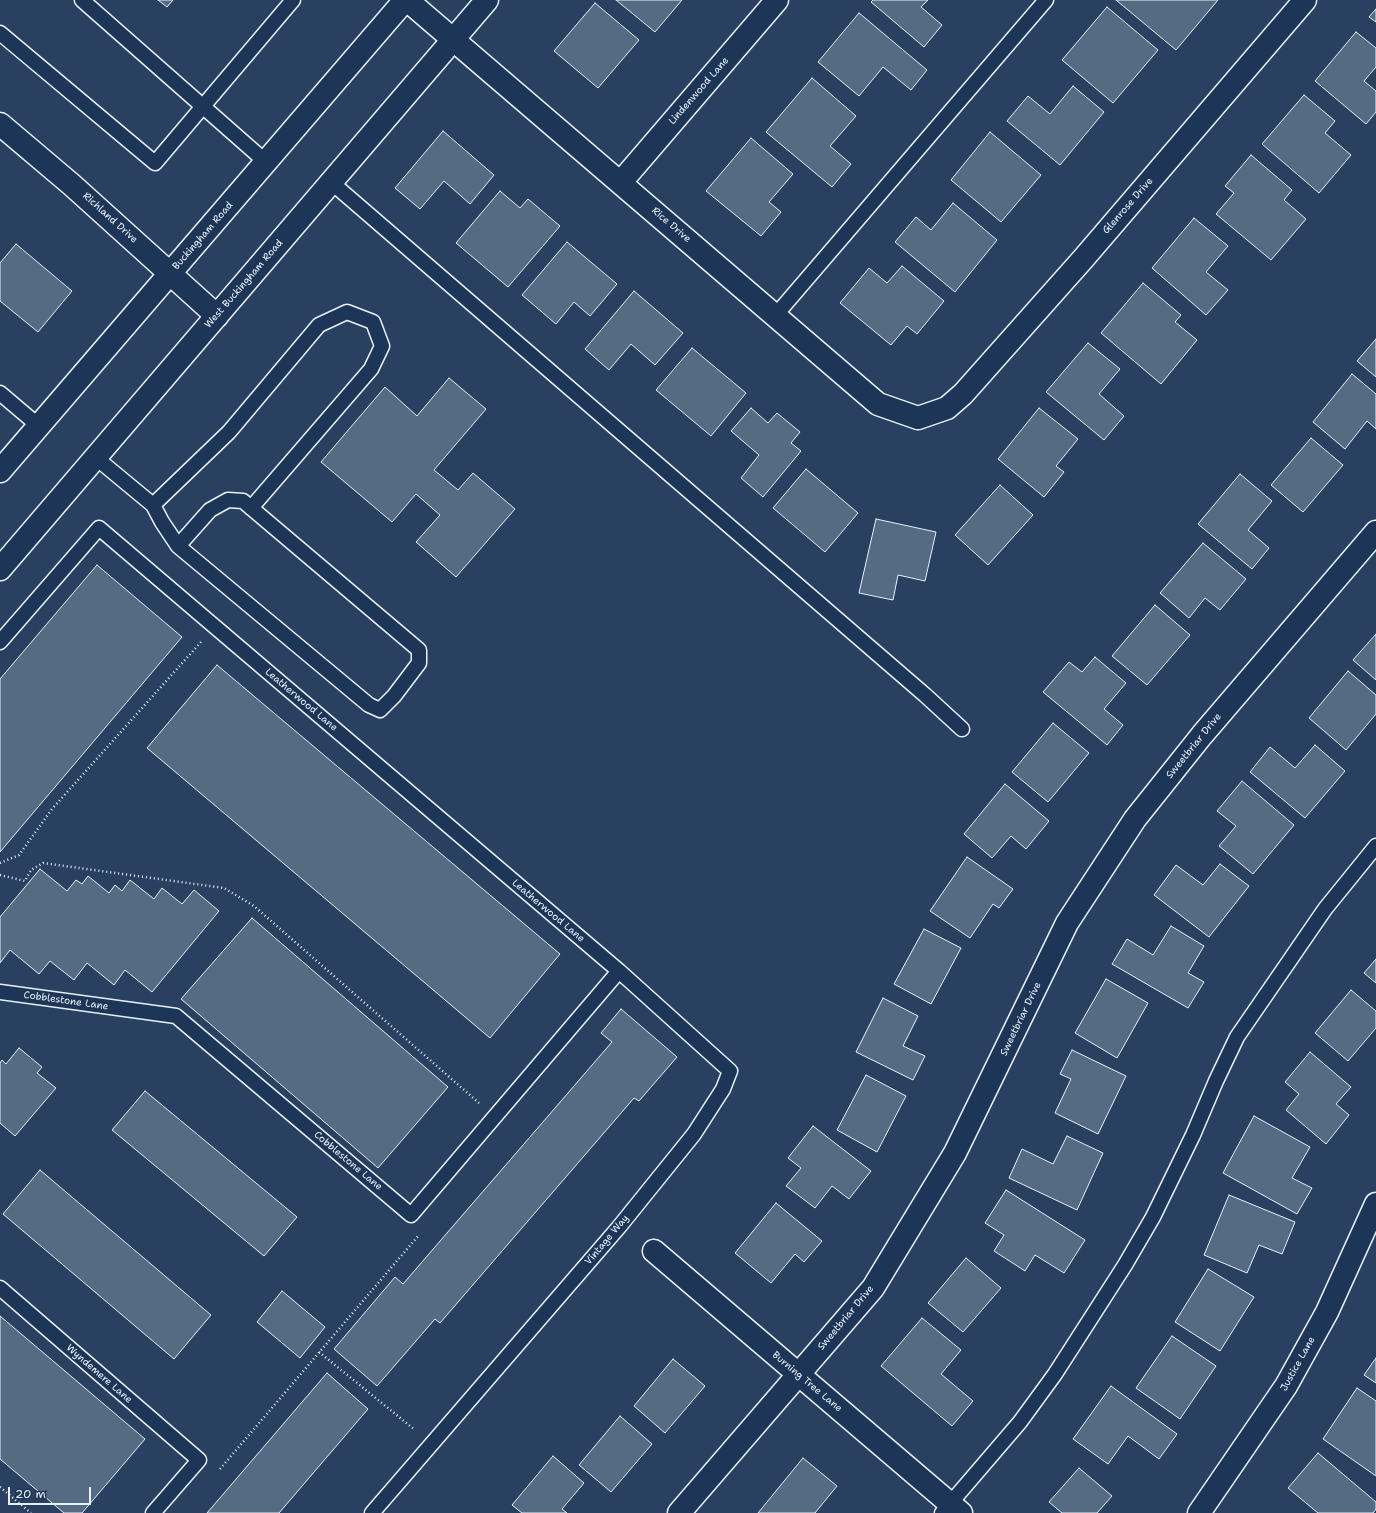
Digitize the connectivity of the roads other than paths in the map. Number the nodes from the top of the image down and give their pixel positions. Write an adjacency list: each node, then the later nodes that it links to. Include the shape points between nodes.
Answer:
1 (82, 0): 10 (lane)
2 (293, 0): 10 (lane)
3 (406, 0): 9 (street, Rice Drive); 12 (street, Buckingham Road)
4 (487, 0): 9 (street, West Buckingham Road)
5 (777, 0): 14 (street, Lindenwood Lane)
6 (1046, 0): 17 (lane)
7 (1305, 0): 19 (street, Glenrose Drive, via 1083,259 963,394)
8 (0, 33): 10 (lane, via 155,163)
9 (454, 39): 13 (street, West Buckingham Road); 14 (street, Rice Drive)
10 (203, 107): 12 (lane)
11 (0, 124): 15 (street, Richland Drive)
12 (266, 162): 15 (street, Buckingham Road)
13 (331, 182): 16 (street, West Buckingham Road); 29 (lane)
14 (621, 182): 17 (street, Rice Drive)
15 (171, 274): 16 (street, Richland Drive); 20 (street, Buckingham Road)
16 (217, 316): 21 (street, West Buckingham Road)
17 (775, 316): 19 (street, Rice Drive, via 878,404 918,418)
18 (0, 393): 20 (lane)
19 (947, 408)
20 (40, 427): 22 (street, Buckingham Road)
21 (96, 457): 23 (lane); 27 (street, West Buckingham Road)
22 (0, 471)
23 (153, 505): 24 (lane, via 229,432 318,325 347,312 373,322 382,346 371,370); 26 (lane)
24 (251, 508): 26 (lane, via 243,501 228,500 210,510); 26 (lane, via 419,650 419,663 380,710 369,706)
25 (1376, 532): 36 (street, Sweetbriar Drive, via 1202,735 1135,819 1067,923 951,1160 873,1288)
26 (178, 546)
27 (0, 568)
28 (0, 642): 31 (lane, Leatherwood Lane, via 99,528)
29 (962, 729)
30 (1376, 846): 37 (lane, via 1325,909 1237,1037 1153,1217 1125,1265 1055,1374)
31 (619, 971): 32 (lane, Cobblestone Lane, via 411,1215 176,1016); 39 (lane, Vintage Way, via 730,1071 723,1089 694,1134 624,1221)
32 (0, 992)
33 (1376, 1204): 41 (street, Justice Lane, via 1327,1312 1286,1386)
34 (654, 1252): 36 (street, Burning Tree Lane)
35 (0, 1288): 38 (lane, Wyndemere Lane, via 199,1460)
36 (798, 1375): 37 (street, Burning Tree Lane); 40 (street, Sweetbriar Drive)
37 (951, 1510)
38 (154, 1513)
39 (372, 1513)
40 (679, 1513)
41 (1199, 1513)

